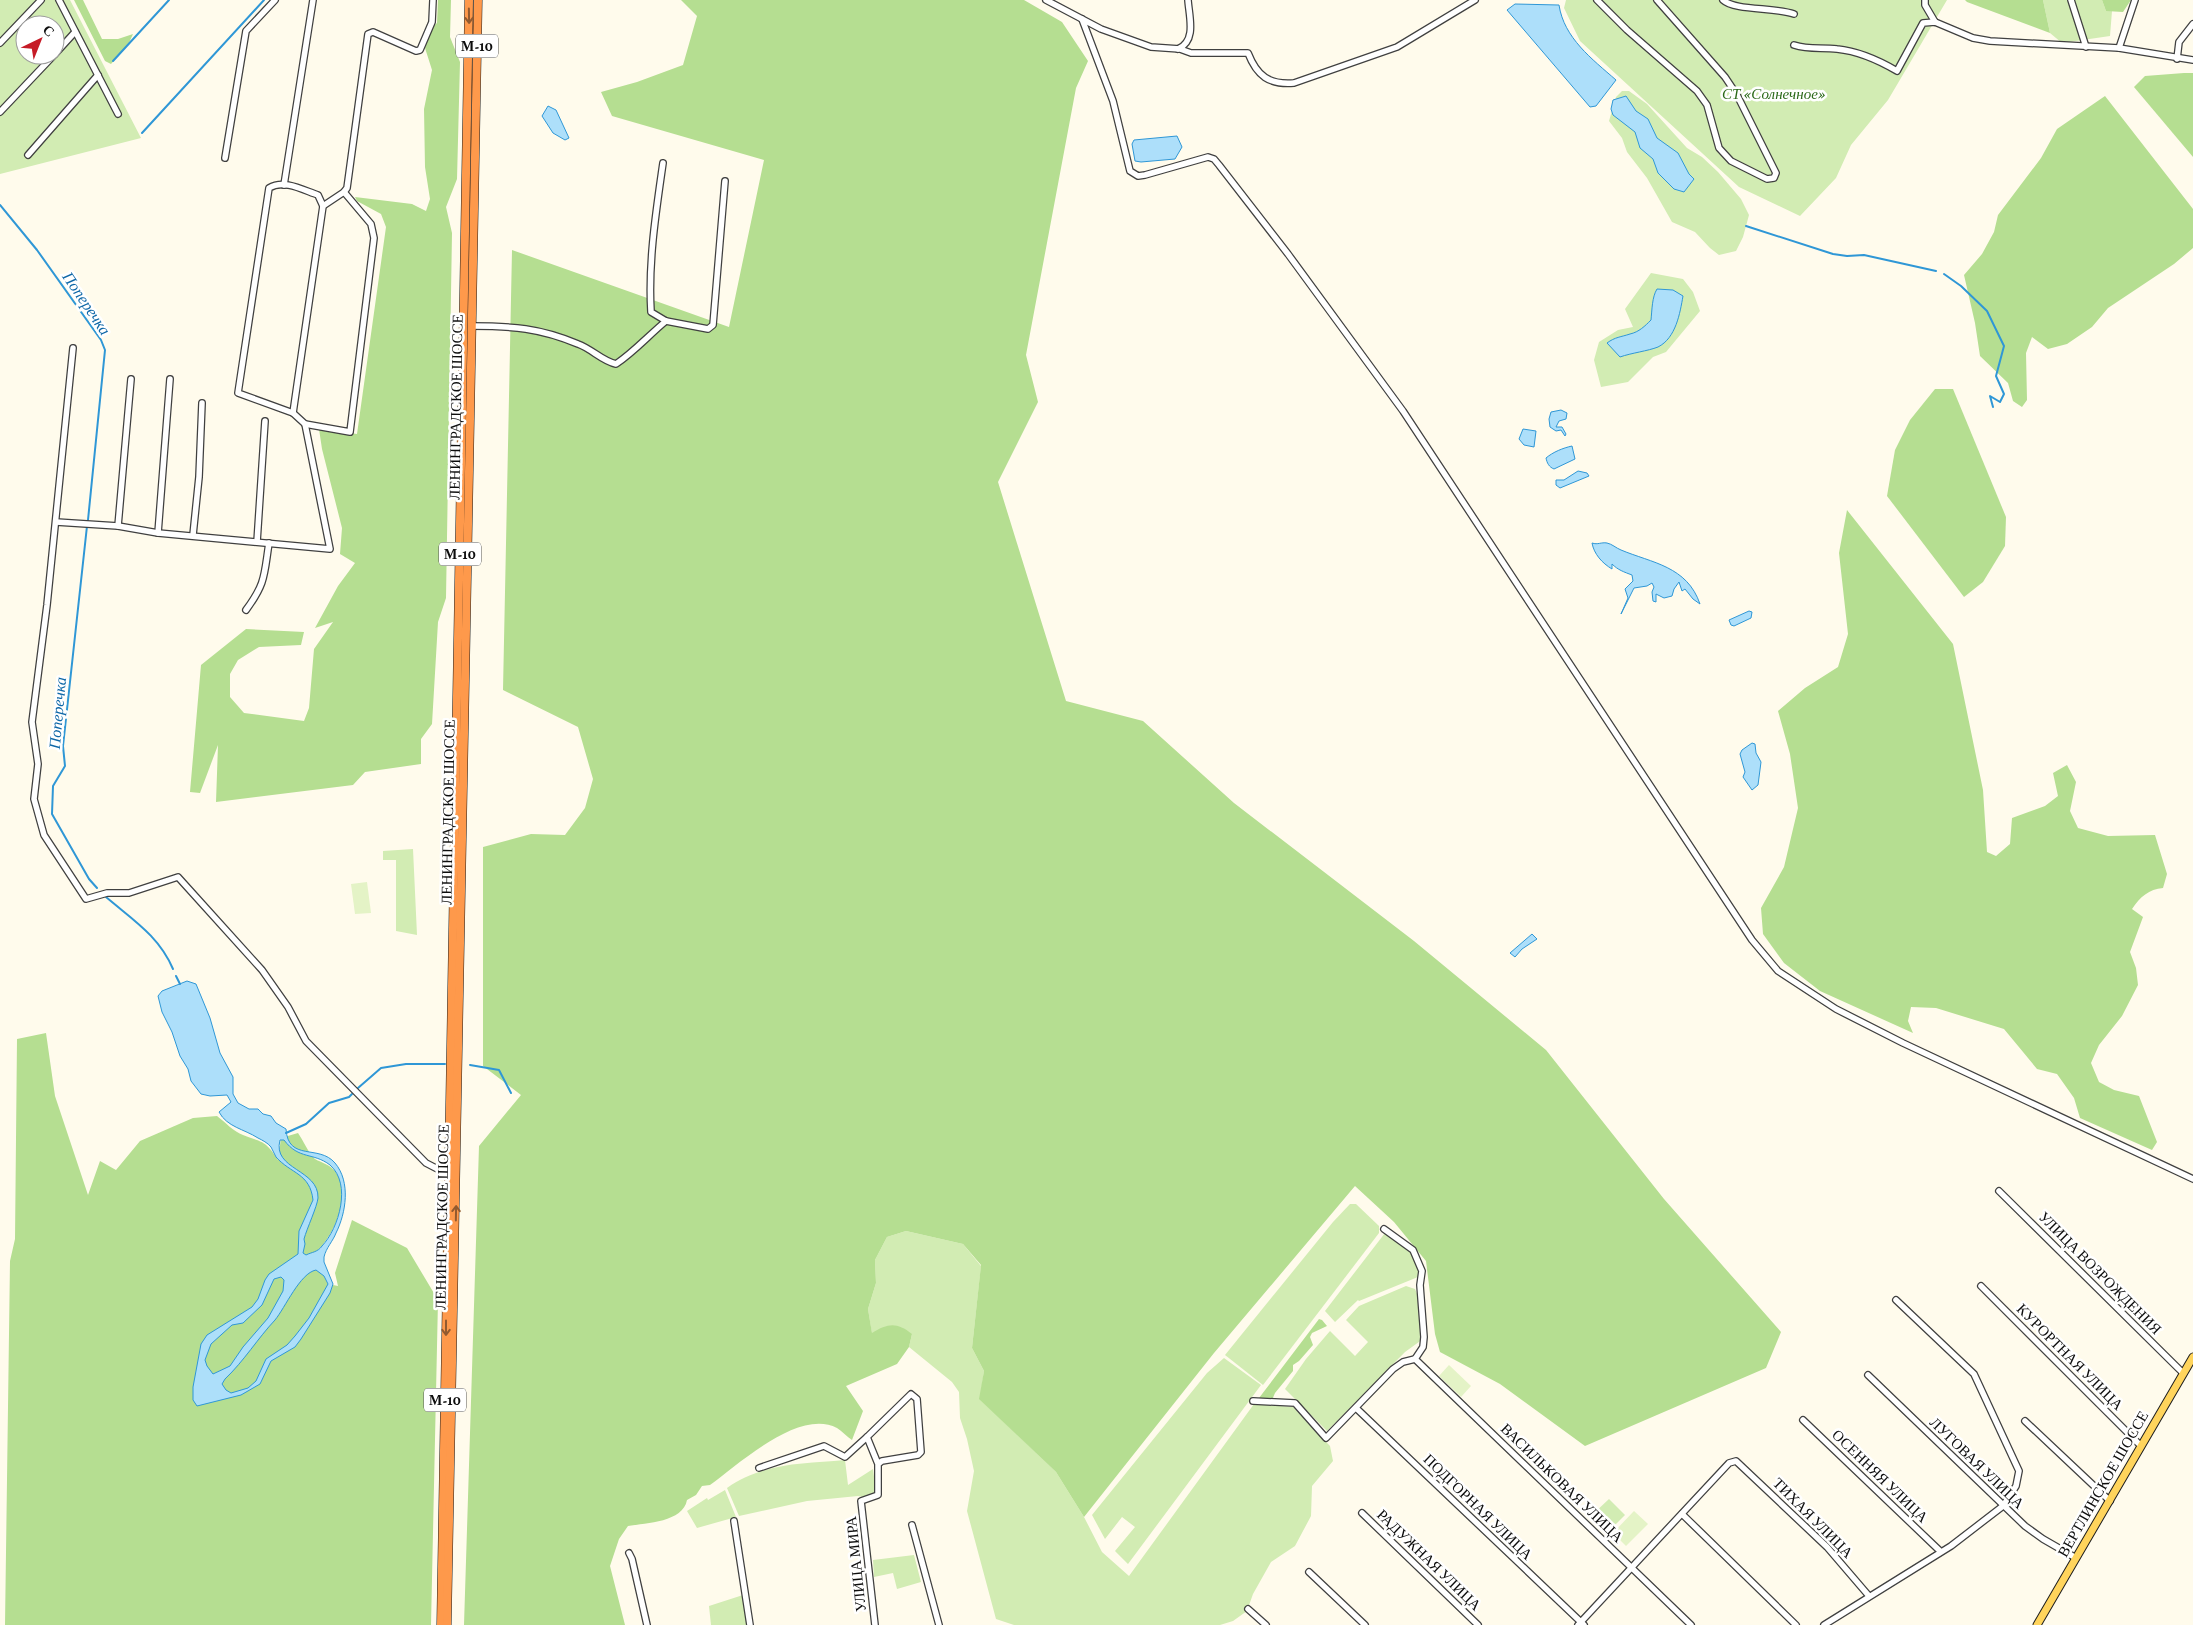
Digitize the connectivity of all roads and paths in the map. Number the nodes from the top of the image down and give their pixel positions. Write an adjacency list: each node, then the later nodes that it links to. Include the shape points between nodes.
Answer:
1 (41, 0): 23 (street)
2 (59, 0): 21 (street)
3 (275, 0): 35 (street, via 246,30)
4 (313, 0): 38 (street)
5 (433, 0): 39 (street, via 432,22 420,50 374,32 368,34)
6 (469, 0): 57 (highway, ЛЕНИНГРАДСКОЕ ШОССЕ / М-10, one-way to 57)
7 (478, 0): 42 (highway, ЛЕНИНГРАДСКОЕ ШОССЕ / М-10)
8 (1046, 0): 18 (street)
9 (1188, 0): 26 (street, via 1190,36 1186,45)
10 (1475, 0): 26 (street, via 1397,46 1294,83 1278,83 1267,78 1255,69 1248,53 1192,53)
11 (1598, 0): 12 (street, via 1627,30 1698,91 1710,113 1719,148 1731,161 1767,179 1774,178 1776,173 1726,77)
12 (1657, 0)
13 (1722, 0): 17 (street, via 1731,6)
14 (1926, 0): 19 (street, via 1928,13)
15 (2071, 0): 25 (street)
16 (2134, 0): 27 (street)
17 (1794, 14)
18 (1082, 19): 26 (street, via 1151,47); 59 (street, via 1113,101 1130,171 1138,176 1145,175 1208,157 1219,165 1403,411 1752,940 1778,971 1836,1009)
19 (1935, 22): 24 (street, via 1924,22 1897,71 1856,53); 25 (street, via 1973,38 1990,41)
20 (2193, 24): 28 (street, via 2179,42)
21 (75, 32): 22 (street); 31 (street)
22 (65, 42)
23 (0, 43)
24 (1794, 45)
25 (2086, 47): 27 (street)
26 (1180, 48)
27 (2119, 48): 28 (street)
28 (2177, 59): 29 (street)
29 (2193, 60)
30 (44, 65): 32 (street)
31 (98, 75): 33 (street); 34 (street)
32 (0, 112)
33 (118, 114)
34 (28, 156)
35 (225, 158)
36 (663, 163): 41 (street, via 650,294 651,312)
37 (725, 181): 41 (street, via 713,325 708,328)
38 (284, 184): 40 (street, via 318,195); 47 (street, via 269,188 238,393)
39 (344, 192): 40 (street); 49 (street, via 371,224 374,238 350,432)
40 (323, 206): 47 (street)
41 (666, 321): 42 (street, via 616,364 606,362 582,345 534,329)
42 (471, 326): 58 (highway, ЛЕНИНГРАДСКОЕ ШОССЕ / М-10)
43 (73, 348): 50 (street)
44 (131, 379): 51 (street)
45 (170, 379): 52 (street)
46 (202, 403): 53 (street)
47 (293, 413): 49 (street)
48 (265, 421): 54 (street)
49 (305, 424): 55 (street, via 330,548)
50 (56, 522): 51 (street); 57 (street, via 32,722 38,764 34,799 44,835 86,899 107,893 130,893 178,877 262,970 288,1007 306,1041 426,1163)
51 (118, 526): 52 (street)
52 (158, 532): 53 (street)
53 (193, 535): 54 (street)
54 (256, 542): 55 (street)
55 (268, 542): 56 (street, via 263,582)
56 (246, 610)
57 (448, 1175): 58 (street); 90 (highway, ЛЕНИНГРАДСКОЕ ШОССЕ / М-10, one-way to 90)
58 (457, 1178): 91 (highway, ЛЕНИНГРАДСКОЕ ШОССЕ / М-10, one-way to 58)
59 (2193, 1179)
60 (1999, 1191): 66 (street, УЛИЦА ВОЗРОЖДЕНИЯ)
61 (1384, 1229): 65 (street, via 1414,1250 1422,1272 1424,1337 1423,1347)
62 (1981, 1286): 73 (street, КУРОРТНАЯ УЛИЦА)
63 (1896, 1300): 77 (street, via 1970,1370 1979,1383 2019,1471 2016,1486)
64 (2193, 1357): 66 (main road, ВЕРТЛИНСКОЕ ШОССЕ)
65 (1415, 1359): 69 (street, via 1397,1365); 85 (street, ВАСИЛЬКОВАЯ УЛИЦА)
66 (2183, 1373): 73 (main road, ВЕРТЛИНСКОЕ ШОССЕ)
67 (1868, 1375): 77 (street, ЛУГОВАЯ УЛИЦА)
68 (1254, 1401): 69 (street, via 1295,1403 1326,1438)
69 (1356, 1408): 89 (street, ПОДГОРНАЯ УЛИЦА)
70 (1803, 1420): 82 (street, ОСЕННЯЯ УЛИЦА)
71 (2025, 1421): 76 (street)
72 (867, 1436): 74 (street); 74 (street, via 912,1394 917,1399 921,1452); 75 (street, via 845,1458 824,1446)
73 (2142, 1446): 76 (main road, ВЕРТЛИНСКОЕ ШОССЕ)
74 (878, 1464): 94 (street, УЛИЦА МИРА, via 878,1495 861,1501)
75 (759, 1468)
76 (2110, 1501): 84 (main road, ВЕРТЛИНСКОЕ ШОССЕ)
77 (2003, 1506): 82 (street); 84 (street, ЛУГОВАЯ УЛИЦА, via 2036,1535)
78 (1362, 1514): 98 (street, РАДУЖНАЯ УЛИЦА)
79 (1682, 1514): 85 (street); 87 (street, ТИХАЯ УЛИЦА, via 1730,1463 1736,1462 1835,1554); 100 (street)
80 (734, 1521): 93 (street)
81 (912, 1525): 95 (street)
82 (1940, 1551): 87 (street)
83 (629, 1553): 92 (street)
84 (2076, 1558): 102 (main road, ВЕРТЛИНСКОЕ ШОССЕ)
85 (1632, 1568): 89 (street); 99 (street, ВАСИЛЬКОВАЯ УЛИЦА)
86 (1310, 1572): 97 (street)
87 (1869, 1596): 101 (street)
88 (1248, 1608): 96 (street)
89 (1581, 1624)
90 (441, 1625)
91 (447, 1625)
92 (647, 1625)
93 (750, 1625)
94 (875, 1625)
95 (939, 1625)
96 (1266, 1625)
97 (1365, 1625)
98 (1478, 1625)
99 (1692, 1625)
100 (1796, 1625)
101 (1824, 1625)
102 (2038, 1625)

